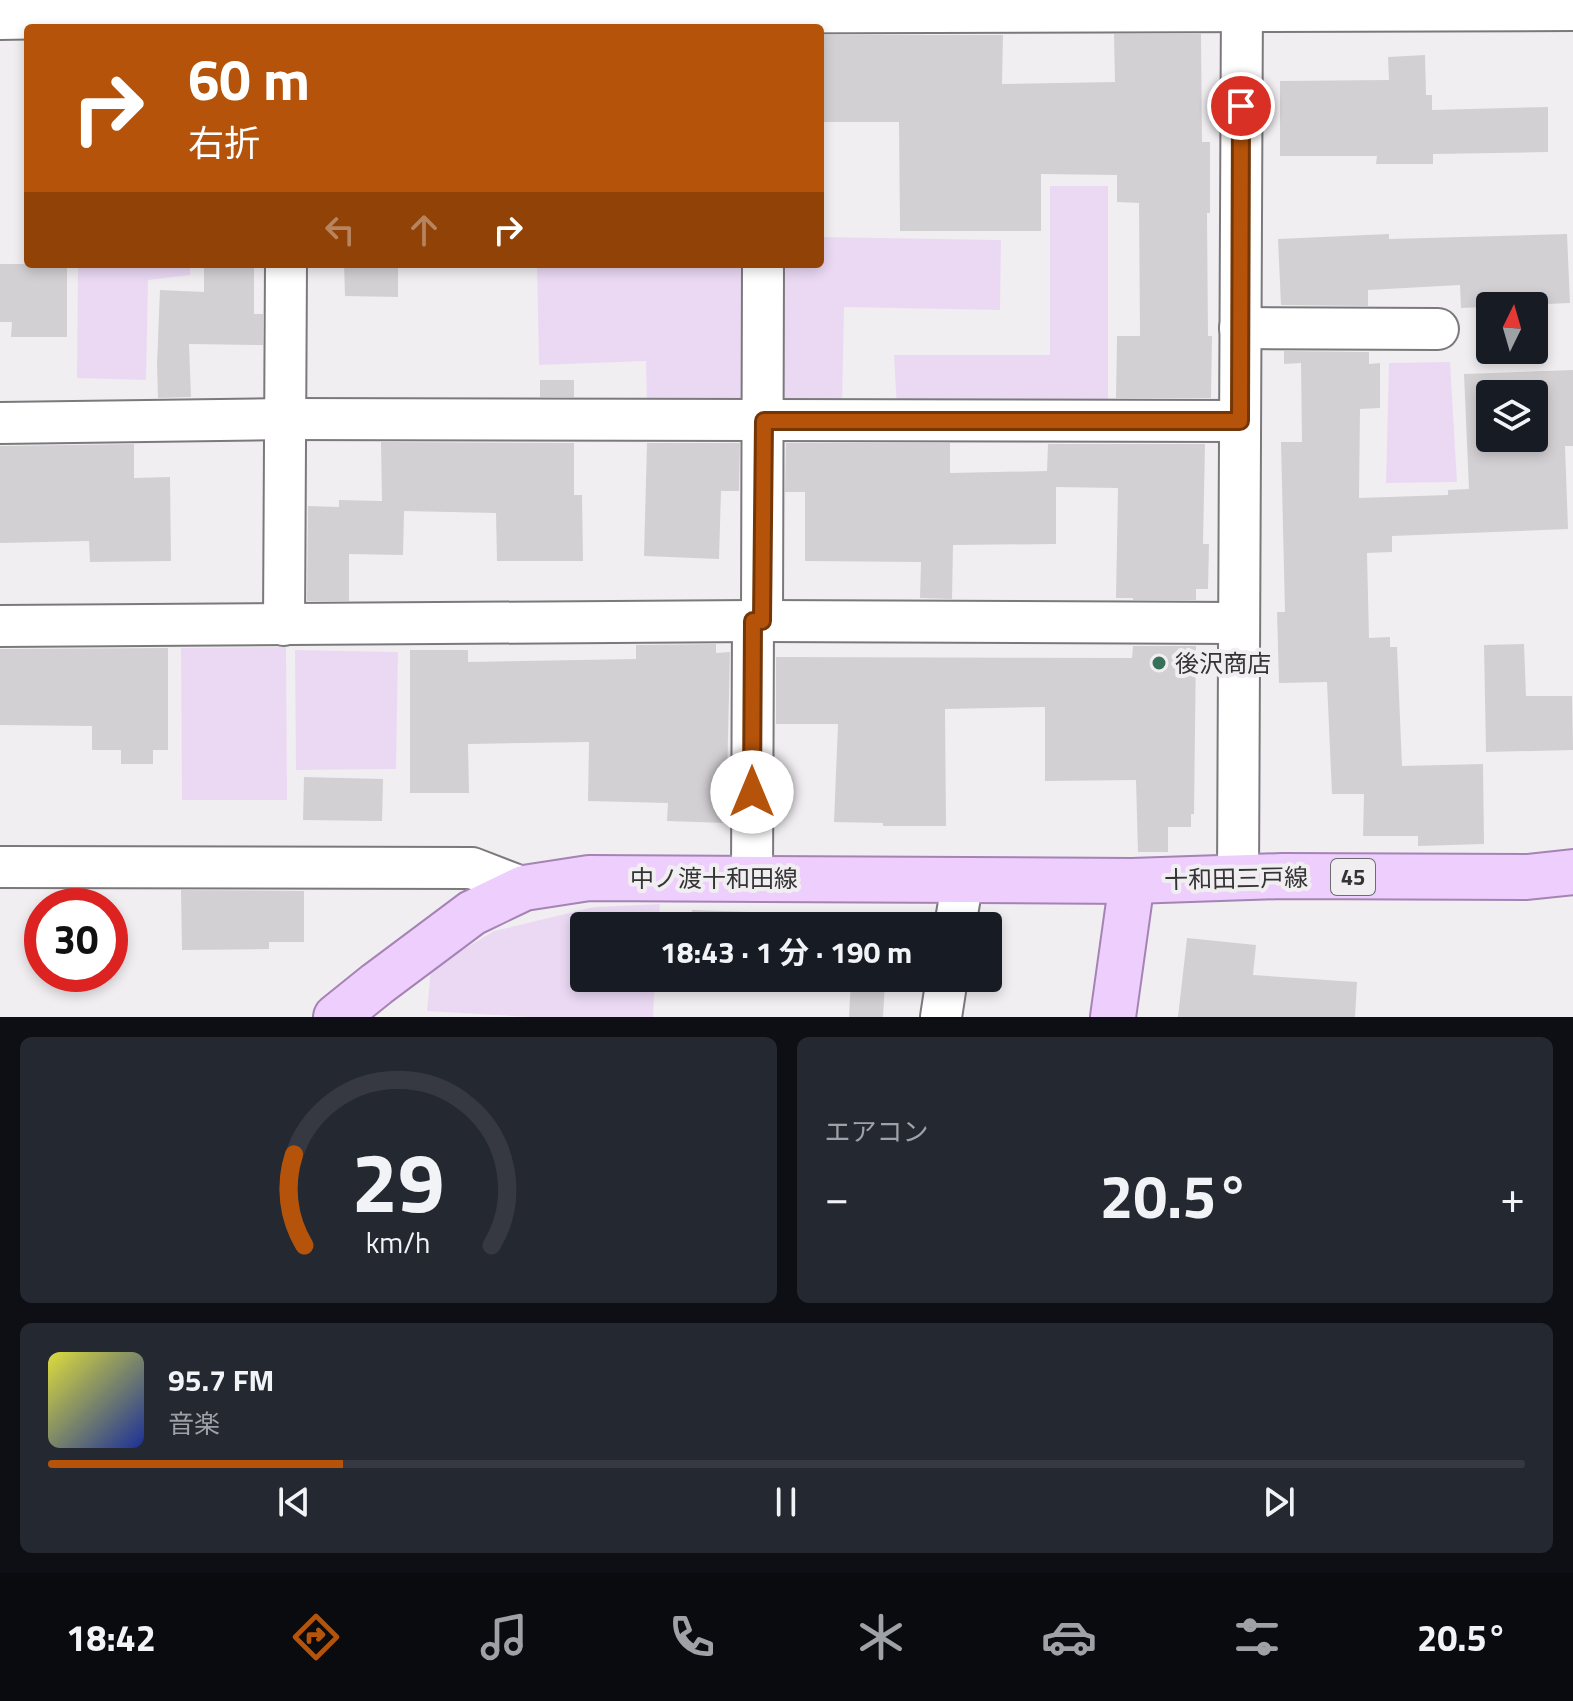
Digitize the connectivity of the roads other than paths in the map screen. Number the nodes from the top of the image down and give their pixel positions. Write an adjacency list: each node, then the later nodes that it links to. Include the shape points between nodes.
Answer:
1 (1242, 5): 2 (street); 3 (street); 9 (street)
2 (1024, 6): 4 (street)
3 (1573, 10)
4 (762, 13): 5 (street)
5 (289, 14): 6 (street)
6 (0, 19)
7 (286, 268): 11 (street)
8 (763, 268): 12 (street)
9 (1240, 328): 10 (street); 13 (street)
10 (1438, 329)
11 (284, 419): 12 (street); 14 (street); 17 (street)
12 (764, 421): 13 (street); 15 (street)
13 (1240, 421): 16 (street)
14 (0, 423)
15 (757, 621): 16 (street); 17 (street); 21 (street)
16 (1238, 623): 22 (street)
17 (284, 625): 18 (street)
18 (0, 626)
19 (0, 867): 25 (street, via 472,868)
20 (1573, 872): 22 (main road, 十和田三戸線 / 45, via 1527,877)
21 (752, 878): 23 (main road, 中ノ渡十和田線); 25 (main road, 中ノ渡十和田線, via 589,878)
22 (1238, 878): 24 (main road, 十和田三戸線 / 45)
23 (963, 879): 24 (main road, 中ノ渡十和田線); 26 (street)
24 (1132, 881): 31 (main road, 十和田三戸線)
25 (524, 888): 28 (main road, 中ノ渡十和田線, via 472,913)
26 (957, 912)
27 (945, 992): 30 (street)
28 (374, 1000): 29 (main road, 中ノ渡十和田線)
29 (336, 1017)
30 (941, 1017)
31 (1113, 1017)

